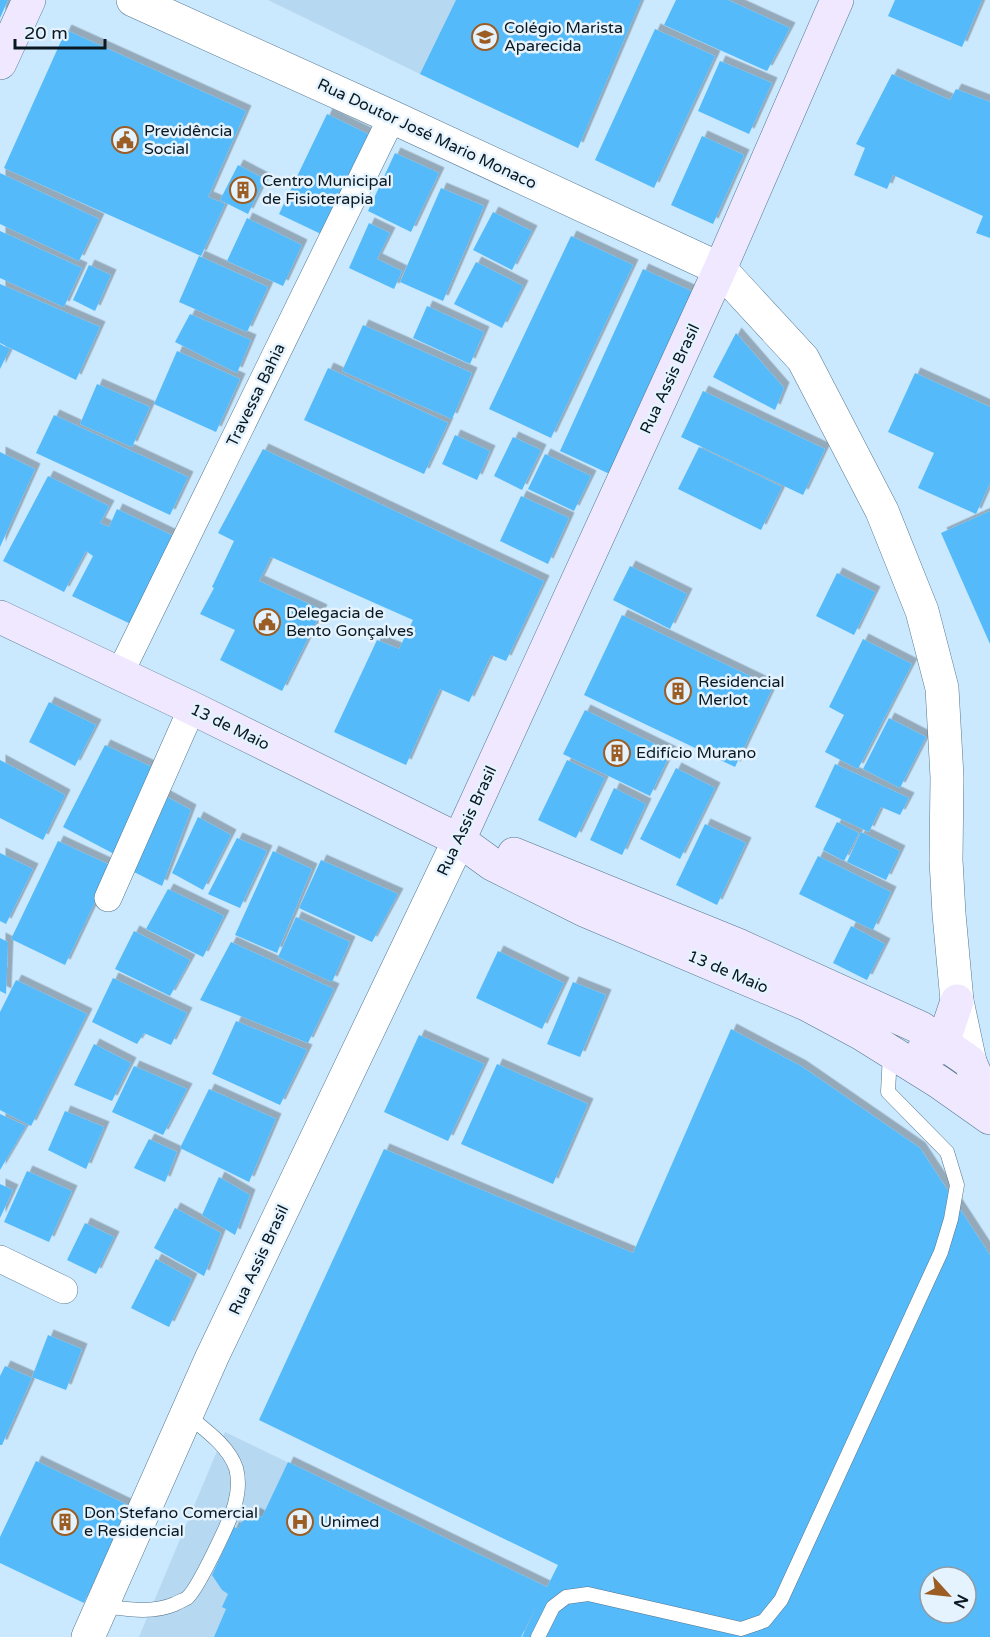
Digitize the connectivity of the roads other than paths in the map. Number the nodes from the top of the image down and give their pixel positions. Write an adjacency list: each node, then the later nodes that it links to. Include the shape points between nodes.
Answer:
1 (29, 0): 4 (main road)
2 (133, 0): 5 (street, Rua Doutor José Mario Monaco)
3 (837, 0): 6 (main road, Rua Assis Brasil)
4 (0, 63)
5 (392, 117): 6 (street, Rua Doutor José Mario Monaco); 8 (street, Travessa Bahia)
6 (720, 269): 10 (main road, Rua Assis Brasil); 12 (street, via 803,360 882,511 922,611 942,688 946,860)
7 (0, 617): 8 (main road, 13 de Maio)
8 (120, 673): 9 (main road, 13 de Maio)
9 (192, 708): 10 (main road, 13 de Maio); 11 (street)
10 (459, 840): 13 (main road, 13 de Maio, via 492,864 584,910); 14 (main road, 13 de Maio, via 500,849 738,945 921,1028); 21 (street, Rua Assis Brasil)
11 (108, 898)
12 (957, 1001): 14 (main road); 16 (street)
13 (806, 1004): 14 (main road, via 845,1012 927,1050); 15 (main road, 13 de Maio)
14 (942, 1043): 16 (main road, 13 de Maio)
15 (890, 1052): 18 (main road, 13 de Maio); 24 (lane, via 888,1092 947,1152 957,1185 951,1219 941,1252 781,1600 764,1621 741,1629 588,1594 566,1597 553,1607)
16 (970, 1062): 17 (main road)
17 (990, 1109)
18 (990, 1118)
19 (0, 1259): 20 (street)
20 (64, 1290)
21 (186, 1414): 22 (street, Rua Assis Brasil); 22 (lane, via 214,1437 236,1467 235,1505 200,1581 188,1598 142,1611)
22 (103, 1606): 23 (street, Rua Assis Brasil)
23 (88, 1637)
24 (538, 1637)

